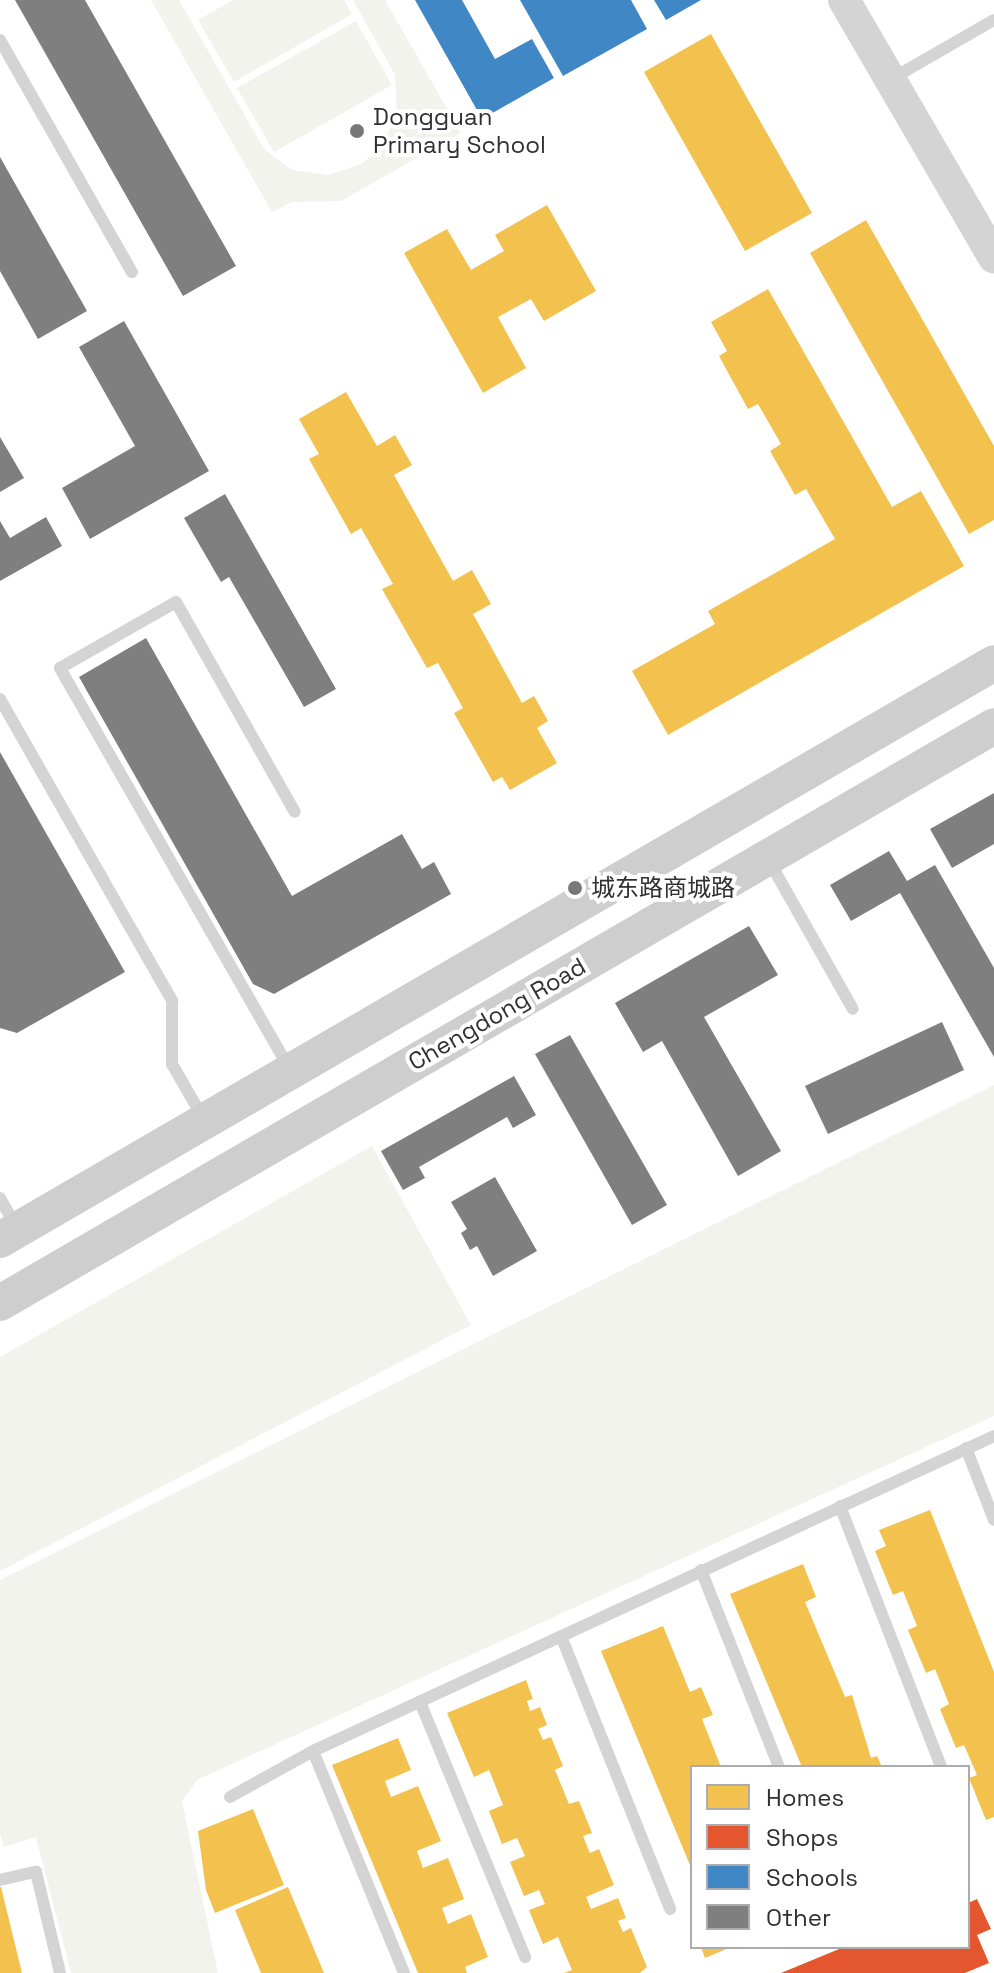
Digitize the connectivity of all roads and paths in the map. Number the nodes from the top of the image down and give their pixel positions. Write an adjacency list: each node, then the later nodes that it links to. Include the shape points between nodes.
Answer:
1 (844, 0): 4 (street)
2 (994, 20): 4 (lane)
3 (0, 40): 6 (lane)
4 (890, 79): 5 (street)
5 (994, 258)
6 (132, 272)
7 (994, 663): 13 (main road)
8 (0, 699): 14 (lane, via 172,1001 172,1064)
9 (994, 726): 11 (main road, Chengdong Road)
10 (295, 812): 13 (lane, via 176,602 60,668)
11 (767, 858): 12 (lane); 17 (main road, Chengdong Road)
12 (853, 1009)
13 (291, 1071): 14 (main road)
14 (205, 1121): 16 (main road)
15 (0, 1198): 16 (lane)
16 (9, 1235)
17 (0, 1303)
18 (994, 1436): 19 (lane)
19 (966, 1448): 20 (lane); 21 (lane)
20 (840, 1506): 22 (lane); 27 (lane)
21 (994, 1520)
22 (701, 1570): 23 (lane); 26 (lane)
23 (561, 1636): 24 (lane); 30 (lane)
24 (420, 1702): 25 (lane); 31 (lane)
25 (313, 1751): 28 (lane); 33 (lane)
26 (778, 1765)
27 (940, 1765)
28 (230, 1797)
29 (0, 1880): 32 (lane, via 36,1872)
30 (670, 1909)
31 (525, 1957)
32 (60, 1973)
33 (404, 1973)

